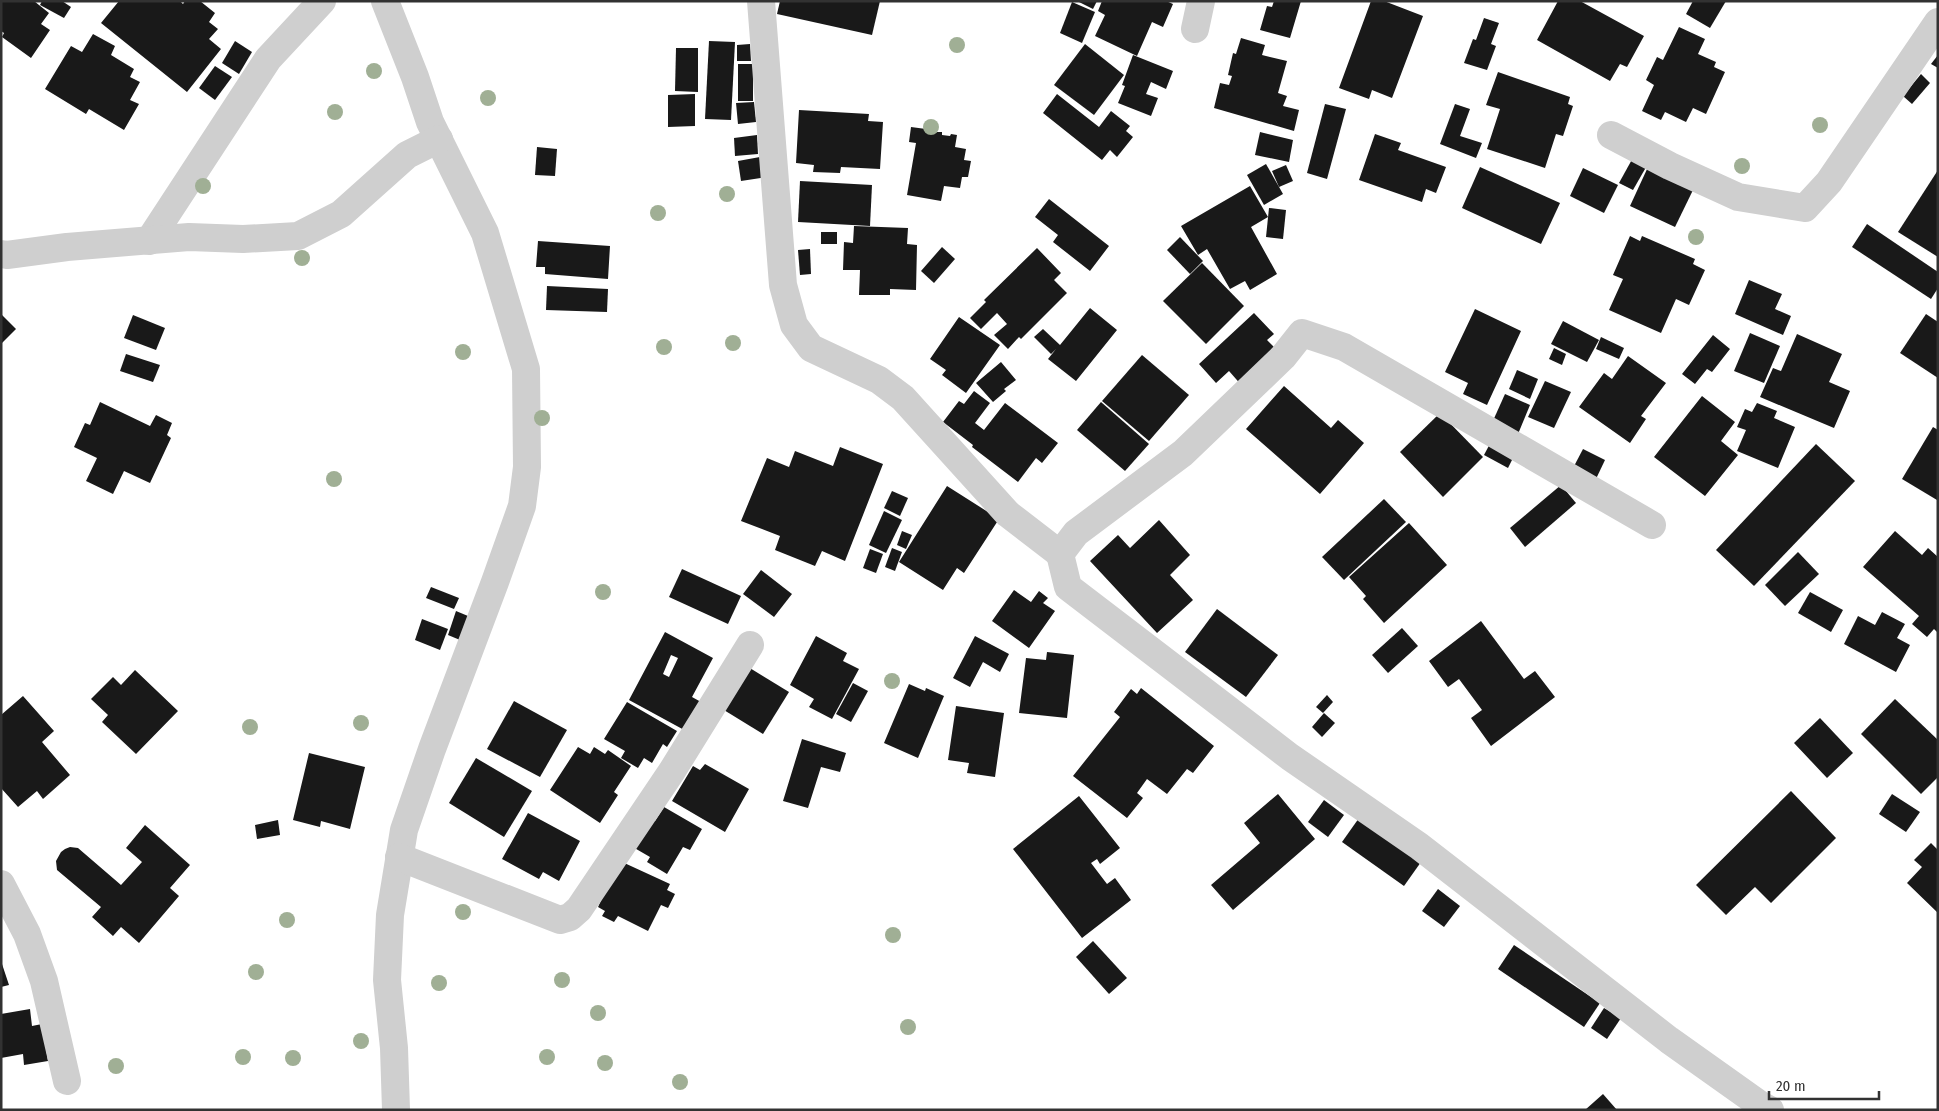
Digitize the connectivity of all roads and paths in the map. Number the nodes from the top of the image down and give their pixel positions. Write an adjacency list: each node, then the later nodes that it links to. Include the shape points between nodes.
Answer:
1 (322, 1): 9 (street, via 268,59)
2 (385, 1): 8 (street)
3 (761, 1): 12 (street, via 783,285 794,325 811,348 879,380 903,398 1008,514)
4 (1201, 1): 6 (street)
5 (1938, 22): 7 (street, via 1829,182 1805,208 1738,197)
6 (1195, 29)
7 (1611, 135)
8 (439, 139): 9 (street, via 407,155 341,214 298,236 244,240 189,237); 14 (street, via 485,233 526,369 527,467 522,506 432,748 404,830)
9 (149, 241): 10 (street)
10 (1, 254)
11 (1652, 525): 12 (street, via 1344,347 1302,333 1283,357 1183,454 1076,533)
12 (1060, 554): 18 (street, via 1068,587 1290,757 1419,846 1669,1040)
13 (750, 644): 14 (street, via 672,771 580,909 570,917 560,920)
14 (399, 857): 17 (street, via 390,915 387,980)
15 (1, 884): 16 (street, via 27,934 44,981)
16 (67, 1081)
17 (396, 1110)
18 (1770, 1110)

